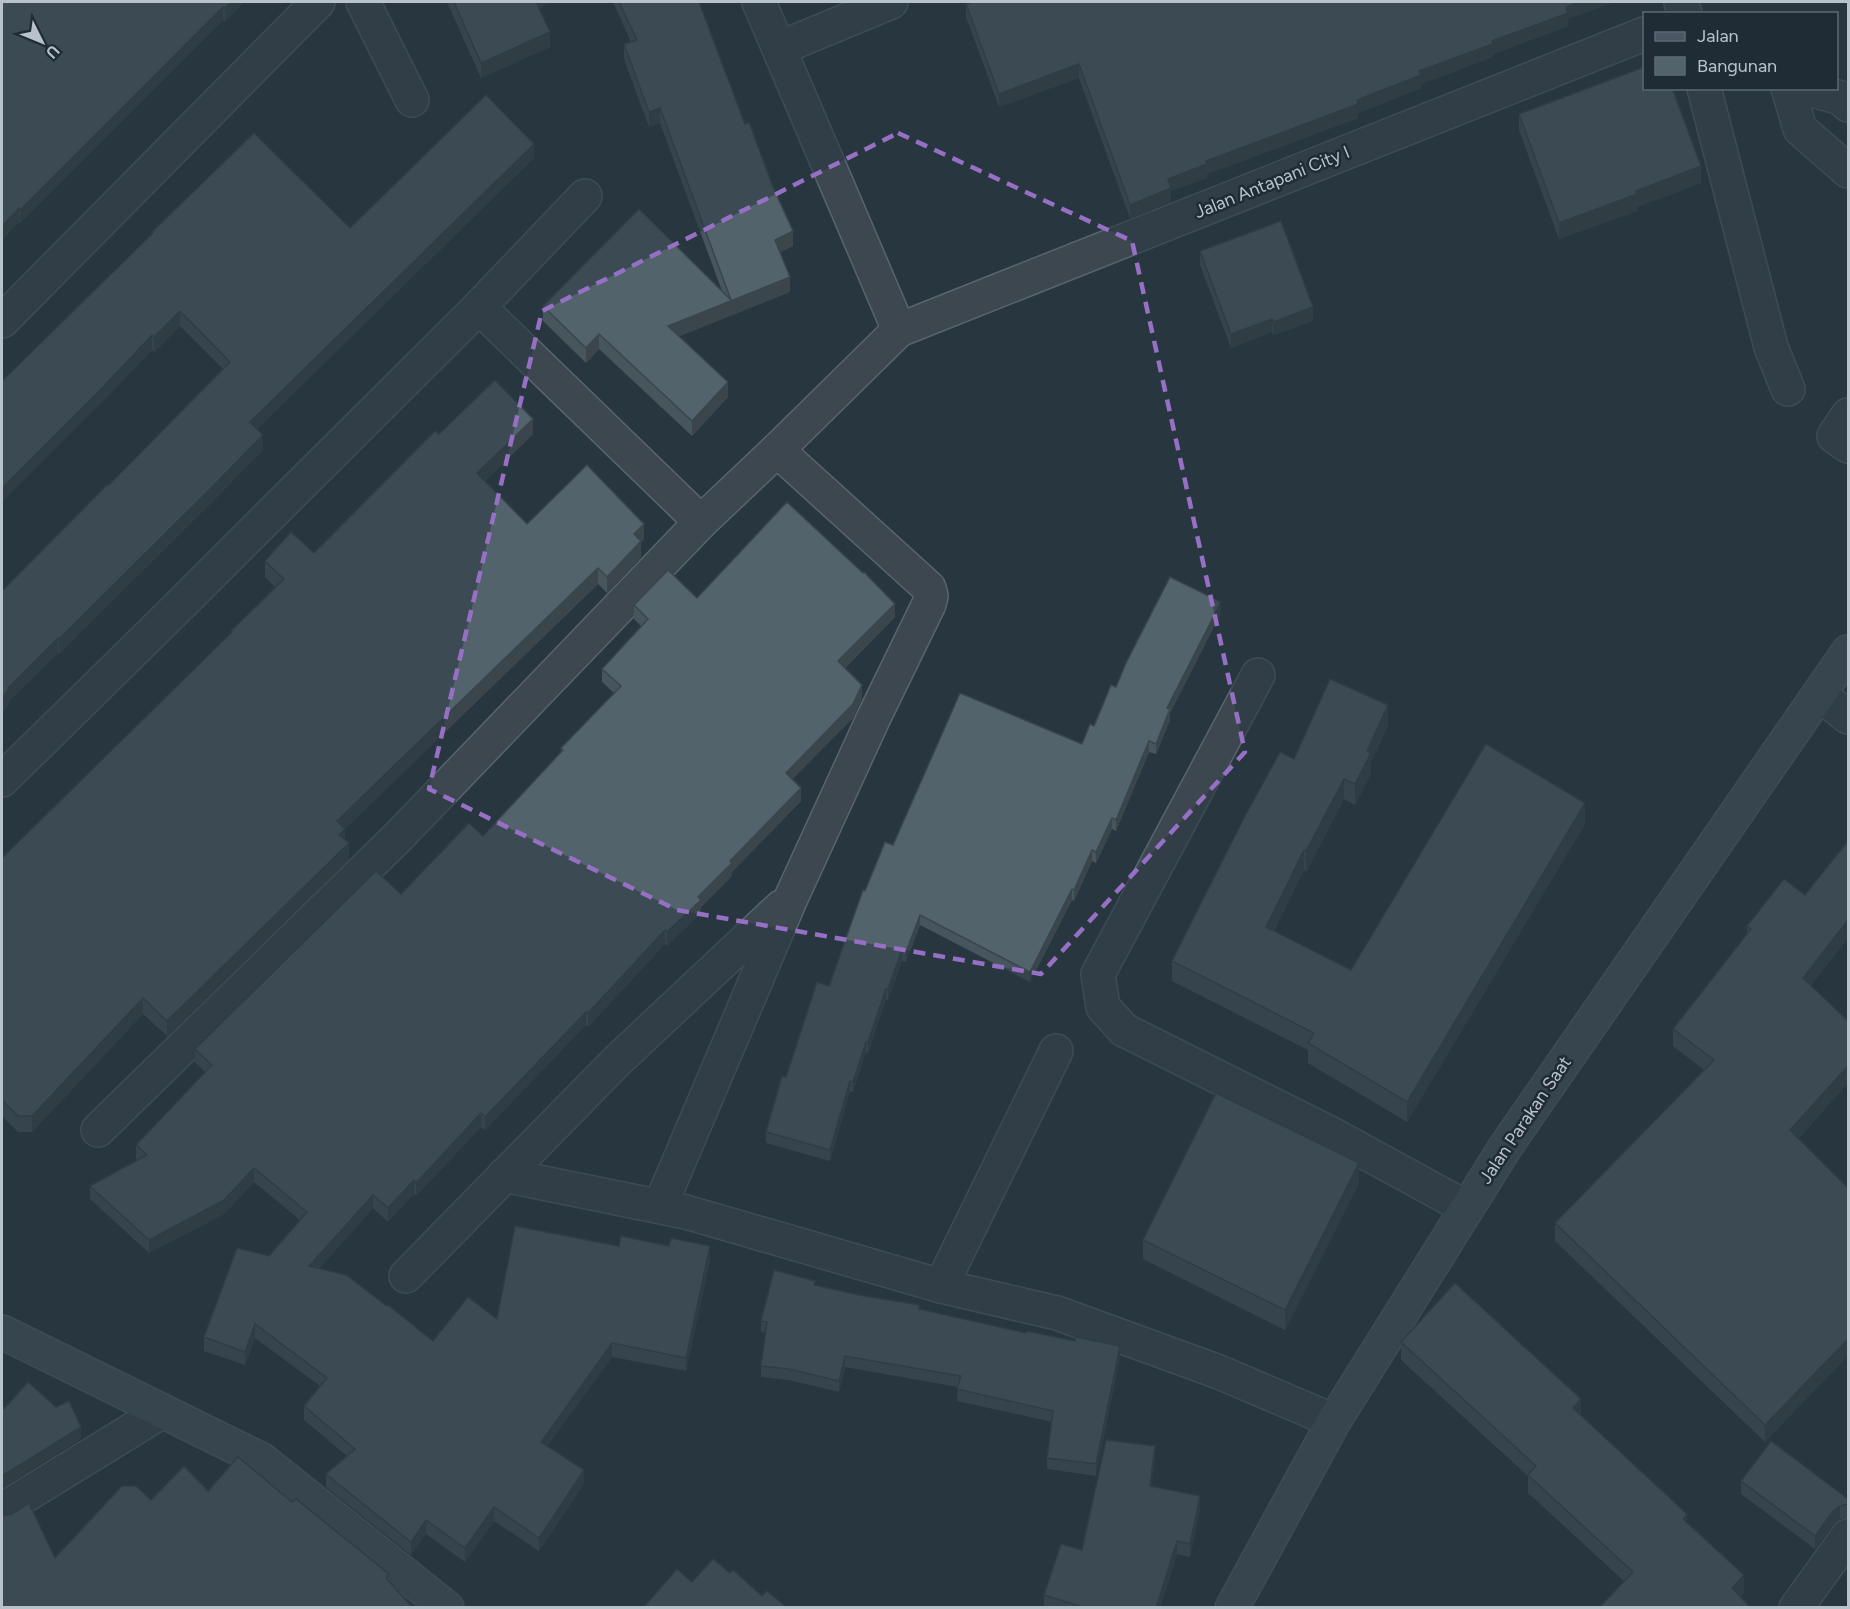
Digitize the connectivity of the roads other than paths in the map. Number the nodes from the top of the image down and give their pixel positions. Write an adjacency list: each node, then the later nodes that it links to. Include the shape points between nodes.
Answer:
1 (318, 2): 15 (street)
2 (363, 2): 10 (street)
3 (759, 2): 6 (street)
4 (891, 2): 6 (street)
5 (1643, 34): 16 (street, Jalan Antapani City I)
6 (780, 48): 16 (street)
7 (1705, 90): 17 (street, via 1771,347)
8 (1789, 90): 12 (street, via 1800,129)
9 (1812, 90): 11 (street, via 1841,98)
10 (412, 100)
11 (1848, 105)
12 (1848, 171)
13 (585, 196): 14 (street)
14 (479, 308): 21 (street); 26 (street)
15 (2, 321)
16 (899, 330): 20 (street)
17 (1788, 389)
18 (1848, 415): 19 (street, via 1834,436)
19 (1848, 446)
20 (777, 450): 21 (street); 27 (street, via 929,588 931,596)
21 (701, 522): 29 (street, via 398,837)
22 (1848, 652): 24 (street, Jalan Parakan Saat)
23 (1258, 675): 32 (street, via 1098,974 1103,1007 1124,1030 1328,1132)
24 (1819, 694): 25 (street); 32 (street, Jalan Parakan Saat)
25 (1848, 717)
26 (2, 780)
27 (791, 898): 30 (street, via 617,1061); 31 (street)
28 (1056, 1052): 34 (street)
29 (98, 1130)
30 (504, 1175): 31 (street); 33 (street)
31 (660, 1206): 34 (street)
32 (1467, 1208): 37 (street, Jalan Parakan Saat)
33 (406, 1276)
34 (941, 1286): 37 (street, via 1057,1313 1219,1372)
35 (2, 1332): 36 (street)
36 (161, 1412): 38 (street); 40 (street, via 262,1460)
37 (1334, 1421): 41 (street, Jalan Parakan Saat)
38 (2, 1510)
39 (1848, 1536): 42 (street)
40 (447, 1608)
41 (1232, 1608)
42 (1796, 1608)

